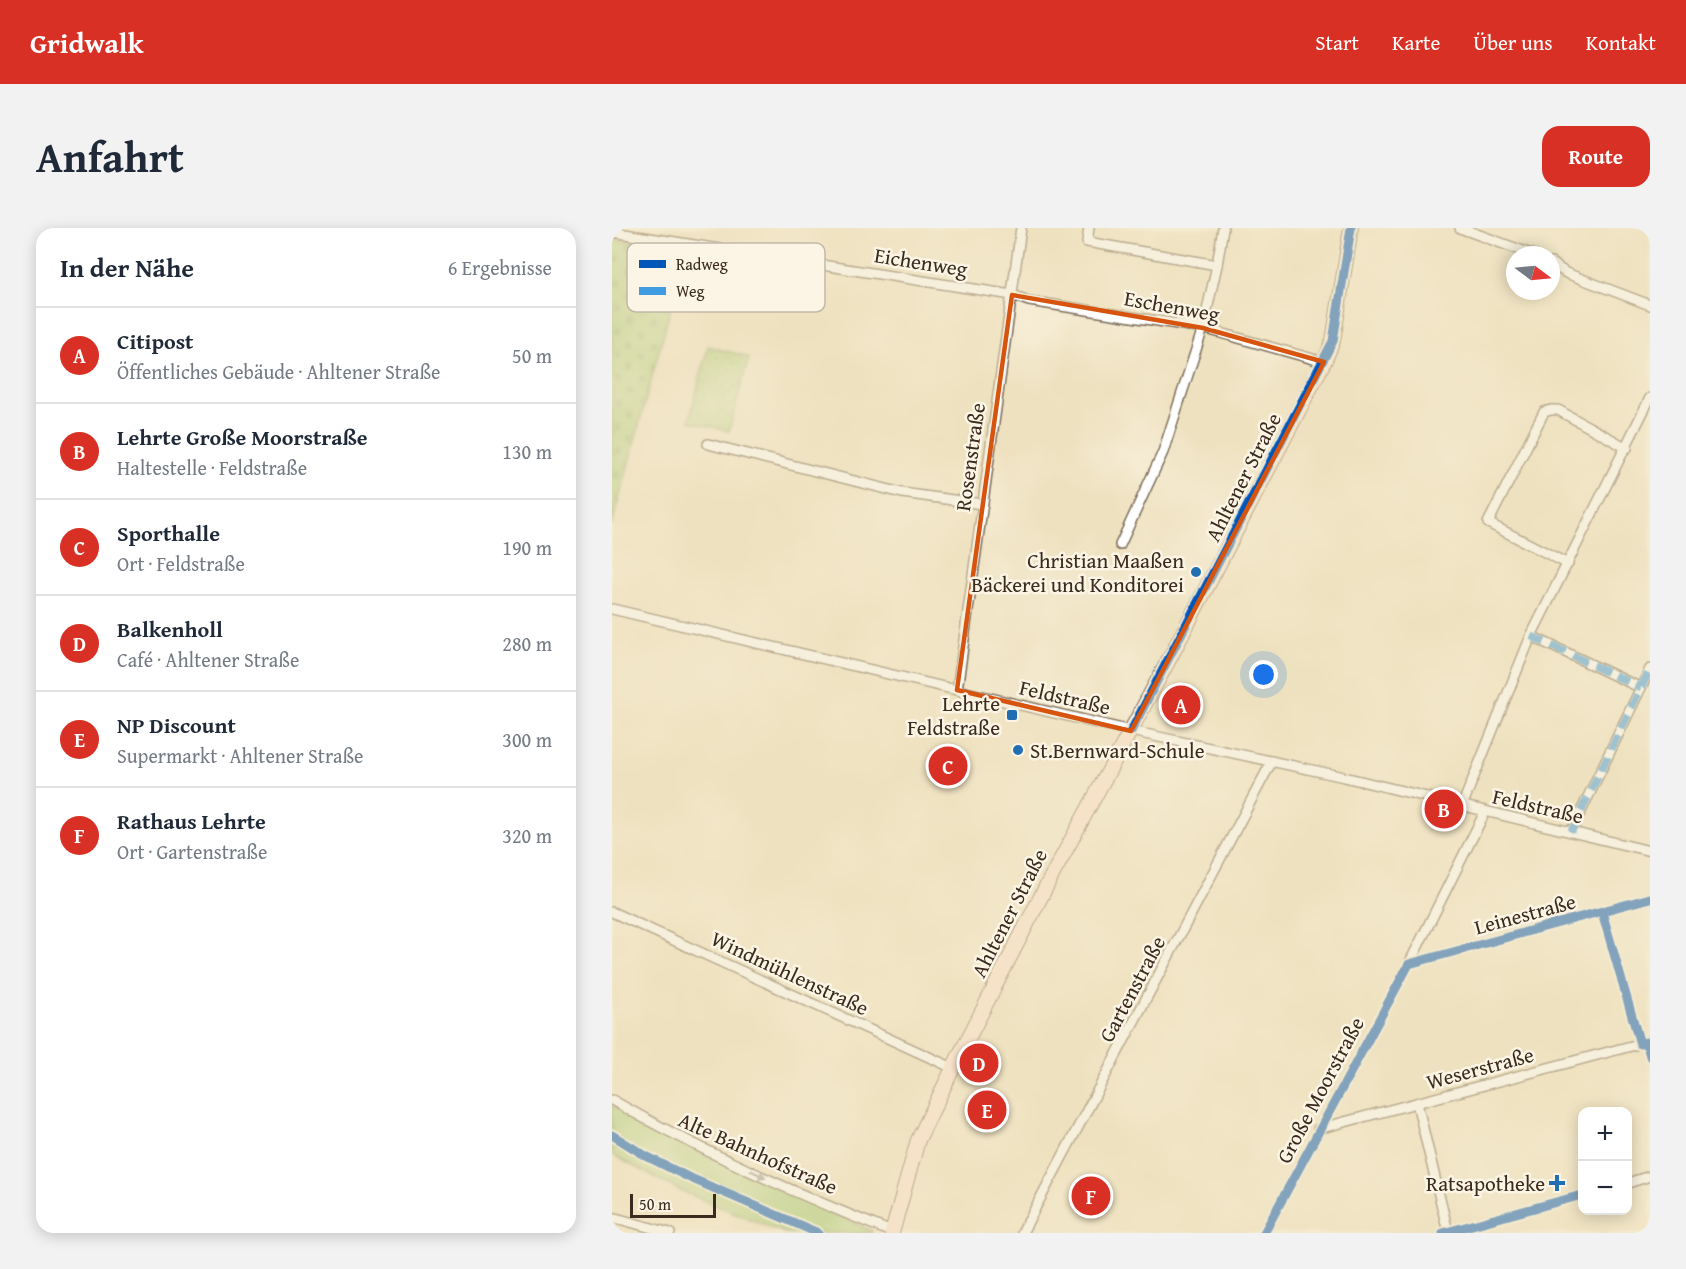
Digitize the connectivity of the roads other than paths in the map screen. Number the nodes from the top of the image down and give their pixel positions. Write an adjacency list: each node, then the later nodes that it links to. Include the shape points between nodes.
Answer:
1 (1021, 228): 13 (street, Rosenstraße)
2 (1089, 228): 11 (street, via 1087,242)
3 (1223, 228): 11 (street)
4 (1351, 228): 16 (main road, Ahltener Straße, via 1333,341)
5 (1460, 228): 9 (street)
6 (612, 232): 7 (street, Eichenweg)
7 (640, 232): 8 (street, Eichenweg)
8 (705, 243)
9 (1509, 246)
10 (825, 263): 13 (street, Eichenweg)
11 (1218, 265): 15 (street)
12 (1560, 269): 14 (street)
13 (1012, 295): 15 (street, Eschenweg, via 1029,301); 20 (street, Rosenstraße)
14 (1650, 305)
15 (1203, 328): 16 (street, Eschenweg); 21 (street, via 1163,452)
16 (1324, 362): 28 (main road, Ahltener Straße)
17 (1650, 398): 19 (street)
18 (708, 444): 20 (street, via 902,493)
19 (1626, 448): 22 (street); 22 (street, via 1558,410 1544,412 1498,503 1488,524)
20 (982, 504): 27 (street, Rosenstraße)
21 (1120, 545)
22 (1568, 564): 24 (street)
23 (612, 609): 27 (street, Feldstraße)
24 (1531, 636): 26 (street); 30 (street)
25 (1650, 669): 26 (street)
26 (1641, 688): 32 (street)
27 (957, 690): 28 (street, Feldstraße)
28 (1131, 731): 29 (street, Feldstraße); 38 (main road, Ahltener Straße)
29 (1272, 761): 30 (street, Feldstraße); 49 (street, Gartenstraße)
30 (1462, 806): 31 (street, Feldstraße)
31 (1485, 812): 32 (street, Feldstraße); 36 (street, Große Moorstraße)
32 (1571, 832): 33 (street, Feldstraße)
33 (1650, 851)
34 (1650, 898): 36 (street, Leinestraße)
35 (612, 912): 38 (street, Windmühlenstraße)
36 (1409, 964): 41 (street, Große Moorstraße)
37 (1650, 1041): 40 (street, Weserstraße)
38 (953, 1068): 48 (main road, Ahltener Straße, via 918,1140)
39 (612, 1100): 48 (street, Alte Bahnhofstraße, one-way to 48, via 660,1128)
40 (1418, 1103): 41 (street, Weserstraße); 46 (street)
41 (1318, 1129): 50 (street, Große Moorstraße)
42 (1650, 1176): 43 (street)
43 (1632, 1182)
44 (1578, 1196): 46 (street)
45 (612, 1217): 47 (street)
46 (1446, 1232)
47 (670, 1233)
48 (893, 1233)
49 (1022, 1233)
50 (1263, 1233)

